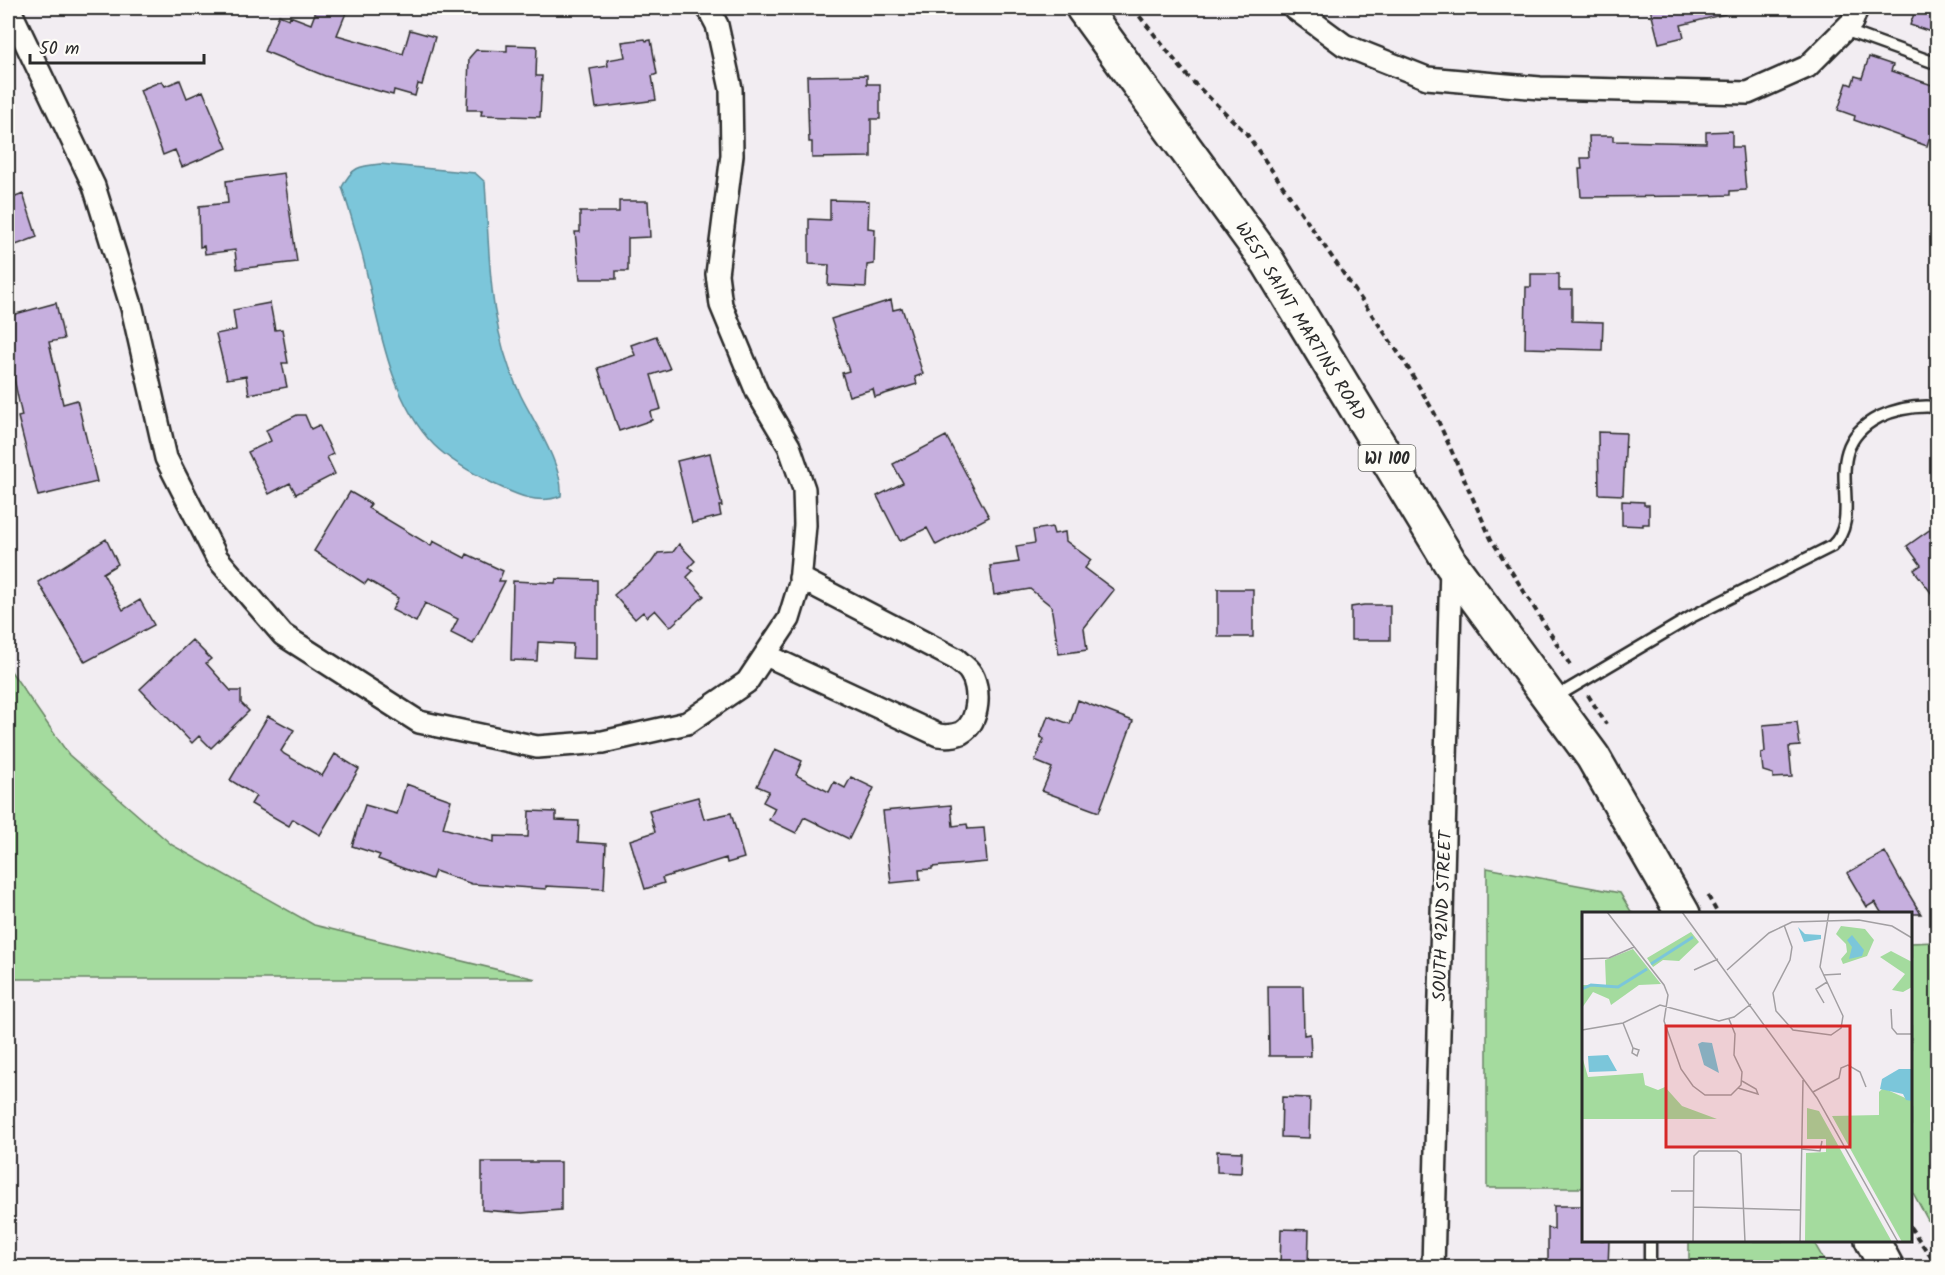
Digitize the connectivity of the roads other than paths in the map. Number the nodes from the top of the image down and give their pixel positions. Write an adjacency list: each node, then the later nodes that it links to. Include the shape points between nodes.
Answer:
1 (9, 8): 11 (street, via 94,186 132,308 166,458 217,558 283,635 419,722 537,747 603,742 687,723 747,682)
2 (708, 8): 10 (street, via 717,25 731,89 732,155 717,274 721,305 758,392 789,446 804,489)
3 (1083, 8): 9 (main road, WEST SAINT MARTINS ROAD / WI 100, via 1268,262)
4 (1294, 8): 6 (street, via 1344,45 1427,78 1540,88 1748,93 1807,67)
5 (1857, 8): 6 (street)
6 (1844, 30): 7 (lane)
7 (1938, 64)
8 (1938, 408): 12 (lane, via 1907,408 1884,415 1871,421 1851,441 1845,469 1843,527 1841,538 1832,546 1682,623)
9 (1451, 564): 12 (main road, WEST SAINT MARTINS ROAD / WI 100); 16 (street, SOUTH 92ND STREET)
10 (800, 578): 11 (street, via 789,619); 11 (street, via 956,659 970,671 976,685 969,726 961,733 938,735)
11 (766, 655)
12 (1551, 700): 13 (main road, WEST SAINT MARTINS ROAD / WI 100)
13 (1695, 903)
14 (1650, 1242): 17 (lane)
15 (1873, 1242): 18 (main road)
16 (1433, 1268)
17 (1650, 1268)
18 (1887, 1268)

